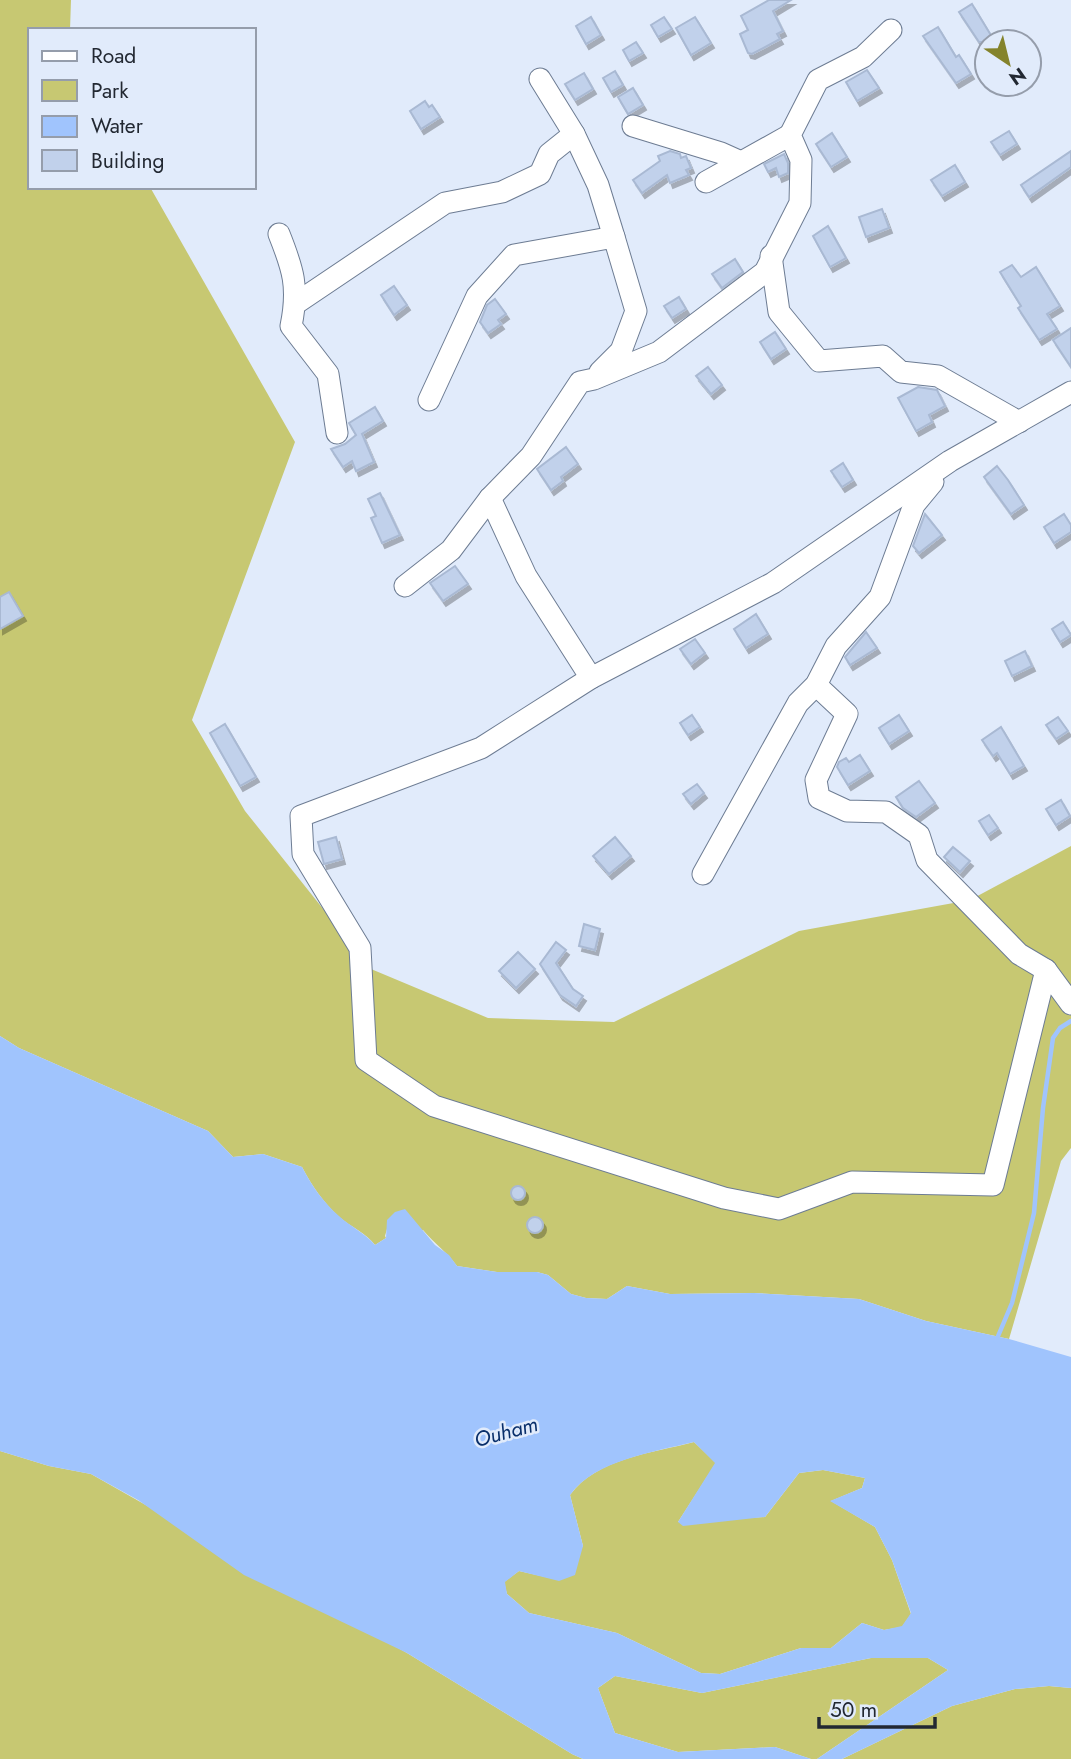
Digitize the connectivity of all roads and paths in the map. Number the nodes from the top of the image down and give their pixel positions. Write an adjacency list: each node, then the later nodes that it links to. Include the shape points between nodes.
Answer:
1 (891, 30): 5 (street, via 863,57 818,80)
2 (540, 79): 4 (street)
3 (633, 126): 6 (street)
4 (574, 134): 9 (street, via 598,185); 11 (street, via 549,154 540,174 502,192 445,203)
5 (790, 135): 6 (street); 10 (street, via 801,160 800,203)
6 (741, 162): 7 (street)
7 (706, 182)
8 (279, 234): 11 (street, via 293,269)
9 (614, 237): 12 (street, via 636,311 621,351); 14 (street, via 514,255 477,296)
10 (771, 256): 12 (street, via 765,272 659,352); 15 (street, via 779,312 819,361 883,356 901,372 938,376)
11 (295, 304): 16 (street, via 291,326 328,374)
12 (594, 379): 18 (street, via 580,382 531,456)
13 (1071, 392): 15 (street)
14 (429, 400)
15 (1019, 422): 17 (street)
16 (337, 433)
17 (950, 461): 20 (street, via 773,583); 21 (street, via 914,505 880,597 836,646)
18 (490, 498): 19 (street, via 451,550); 20 (street, via 526,576)
19 (405, 586)
20 (592, 678): 23 (street, via 481,747 301,816 303,854 360,948 366,1060 434,1106 724,1198 779,1209 852,1182 993,1185)
21 (817, 685): 22 (street, via 798,703); 23 (street, via 847,714 816,780 819,798 847,811 886,812 919,835 927,860 1019,954)
22 (703, 874)
23 (1046, 970): 24 (street)
24 (1071, 1004)

